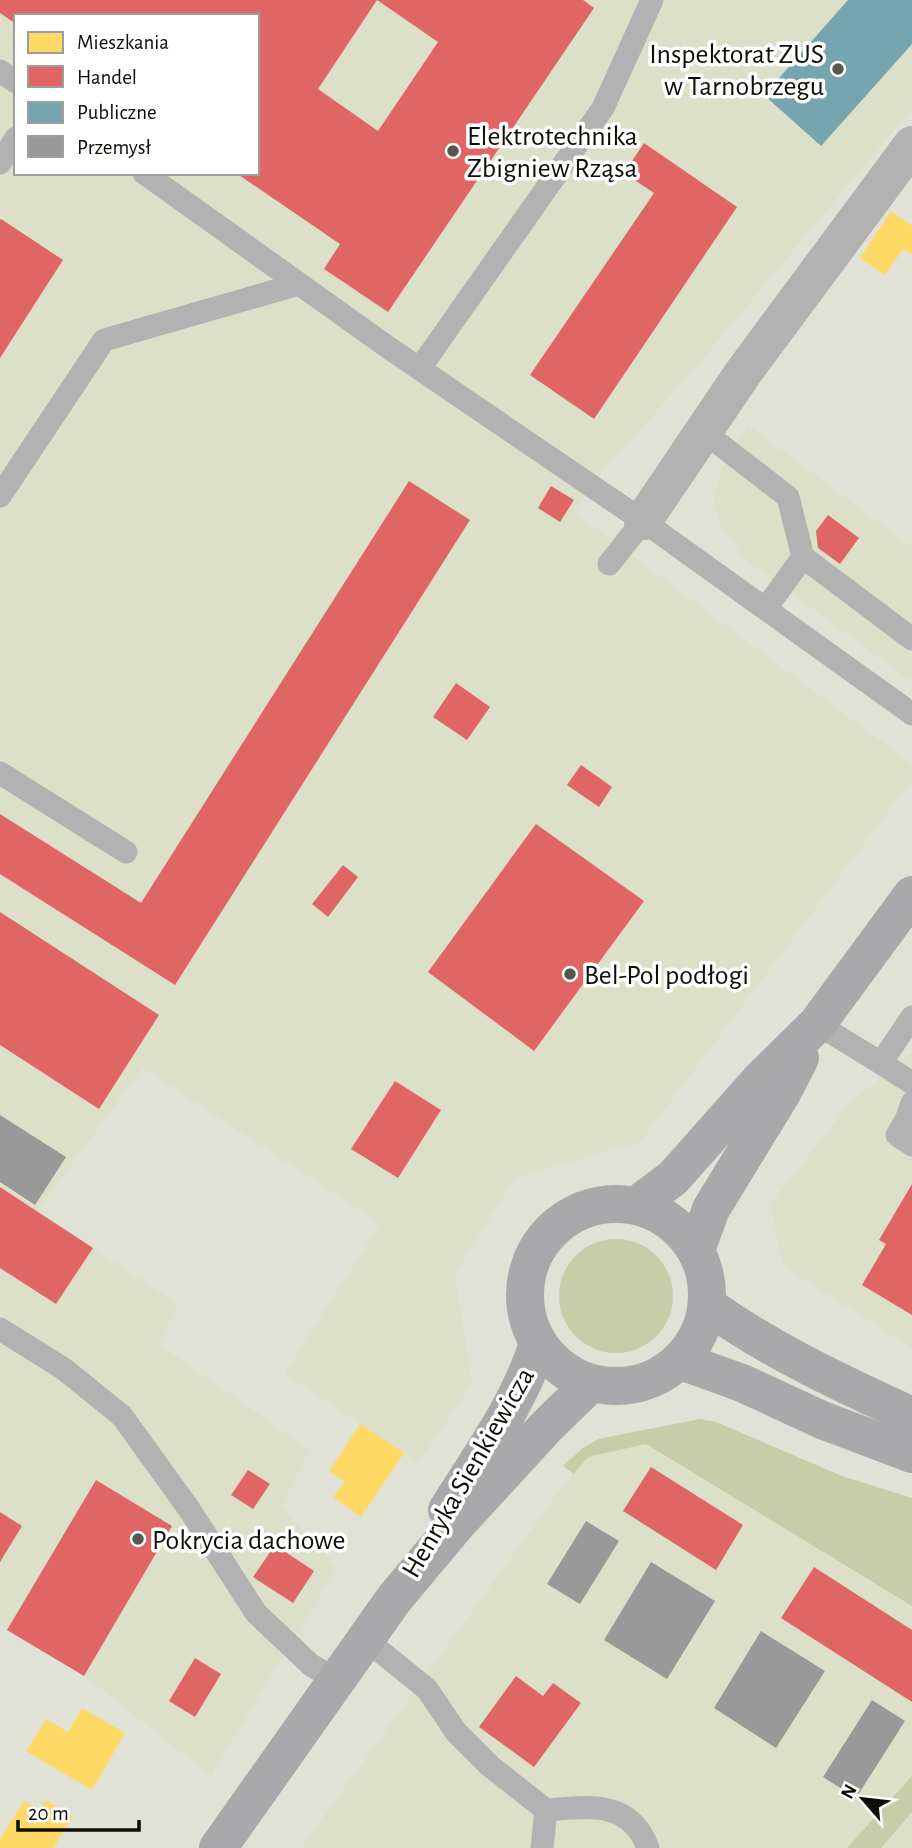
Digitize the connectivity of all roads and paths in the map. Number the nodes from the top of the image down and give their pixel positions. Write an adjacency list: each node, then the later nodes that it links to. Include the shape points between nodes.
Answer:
1 (652, 0): 7 (lane, via 603,108)
2 (14, 141): 4 (lane)
3 (912, 145): 8 (street)
4 (0, 163)
5 (147, 175): 6 (lane)
6 (299, 284): 7 (lane); 9 (lane, via 104,340)
7 (420, 369): 10 (lane)
8 (704, 432): 10 (street); 11 (lane, via 788,497)
9 (0, 496)
10 (643, 521): 12 (lane); 13 (lane)
11 (803, 557): 13 (lane); 14 (lane)
12 (609, 564)
13 (766, 608): 15 (lane)
14 (912, 639)
15 (912, 714)
16 (0, 773): 17 (lane)
17 (126, 852)
18 (912, 895): 20 (main road)
19 (912, 1017): 21 (lane)
20 (817, 1024): 21 (lane); 25 (main road, via 673,1178); 26 (main road, via 782,1093 711,1209)
21 (881, 1063): 22 (lane)
22 (912, 1083)
23 (912, 1103): 24 (lane, via 897,1135)
24 (912, 1145)
25 (637, 1205): 26 (main road, via 661,1214); 29 (main road, via 606,1203 577,1212 546,1238 534,1255 525,1284 526,1315)
26 (696, 1250): 27 (main road, via 706,1276)
27 (708, 1305): 30 (main road, via 699,1336); 32 (main road, via 787,1355)
28 (0, 1329): 36 (lane, via 64,1369 122,1416 256,1612 311,1665)
29 (538, 1344): 31 (main road, via 551,1361); 34 (main road, Henryka Sienkiewicza, via 505,1415)
30 (681, 1361): 31 (main road, via 638,1385); 33 (main road)
31 (590, 1384): 34 (main road, Henryka Sienkiewicza, via 456,1525)
32 (912, 1416)
33 (912, 1454)
34 (394, 1599): 35 (main road, Henryka Sienkiewicza)
35 (365, 1639): 36 (main road, Henryka Sienkiewicza); 37 (lane, via 427,1689 456,1731 490,1766)
36 (337, 1680): 38 (main road, Henryka Sienkiewicza)
37 (546, 1810): 39 (lane); 40 (lane, via 593,1806 613,1810 632,1821)
38 (218, 1848)
39 (542, 1848)
40 (648, 1848)

